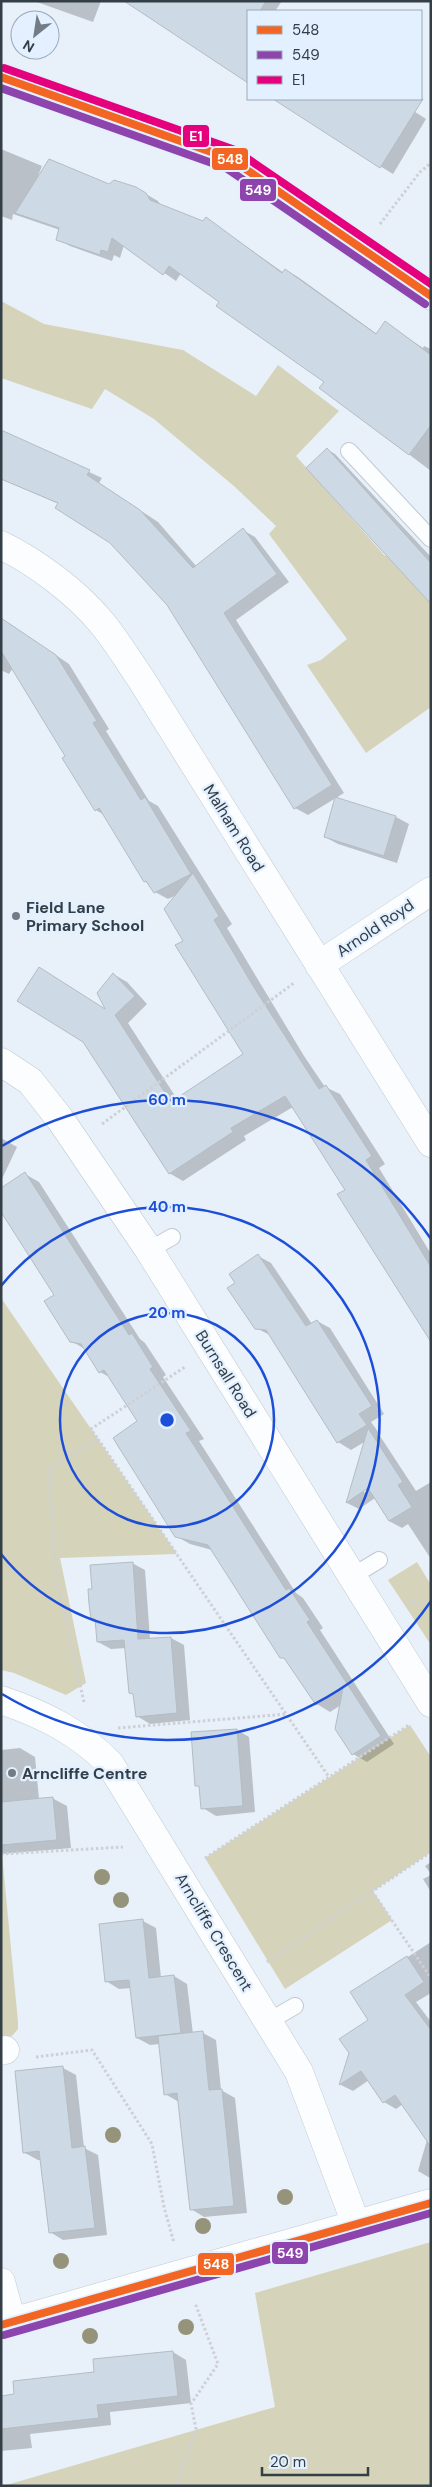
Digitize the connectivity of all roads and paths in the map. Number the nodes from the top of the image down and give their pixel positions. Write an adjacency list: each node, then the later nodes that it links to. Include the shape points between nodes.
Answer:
1 (1, 77): 3 (street, via 231,159)
2 (431, 163): 3 (path, via 420,172)
3 (362, 247): 4 (street)
4 (431, 296)
5 (349, 451): 6 (lane)
6 (431, 539)
7 (1, 545): 9 (street, Malham Road, via 59,582 101,622 141,679)
8 (431, 891): 9 (street, Arnold Royd)
9 (319, 965): 11 (path); 12 (street, Malham Road)
10 (1, 1062): 11 (street, Burnsall Road, via 30,1081)
11 (76, 1143): 13 (street, Burnsall Road, via 161,1244)
12 (431, 1143)
13 (211, 1350): 14 (path, via 91,1429); 16 (street, Burnsall Road)
14 (98, 1439): 19 (path); 20 (path, via 49,1470 56,1579)
15 (379, 1560): 16 (lane)
16 (351, 1577): 18 (street, Burnsall Road)
17 (1, 1700): 20 (street, Arncliffe Crescent, via 30,1709)
18 (424, 1712): 21 (path)
19 (287, 1714): 20 (path); 21 (path)
20 (92, 1739): 22 (street, Arncliffe Crescent)
21 (329, 1777): 25 (path)
22 (161, 1845): 24 (path); 25 (street, Arncliffe Crescent)
23 (431, 1852): 26 (path)
24 (1, 1854)
25 (180, 1874): 27 (street, Arncliffe Crescent)
26 (372, 1891): 27 (path); 28 (path)
27 (242, 1978): 30 (street, Arncliffe Crescent)
28 (431, 1978)
29 (295, 2006): 30 (lane)
30 (269, 2022): 33 (street, Arncliffe Crescent, via 299,2072)
31 (3, 2051): 34 (path, via 6,2061 92,2050 152,2144 164,2207)
32 (431, 2202): 33 (street)
33 (356, 2224): 34 (street)
34 (183, 2273): 36 (street); 37 (path, via 218,2364 191,2404 196,2430)
35 (1, 2282): 36 (street)
36 (7, 2324)
37 (176, 2486)

